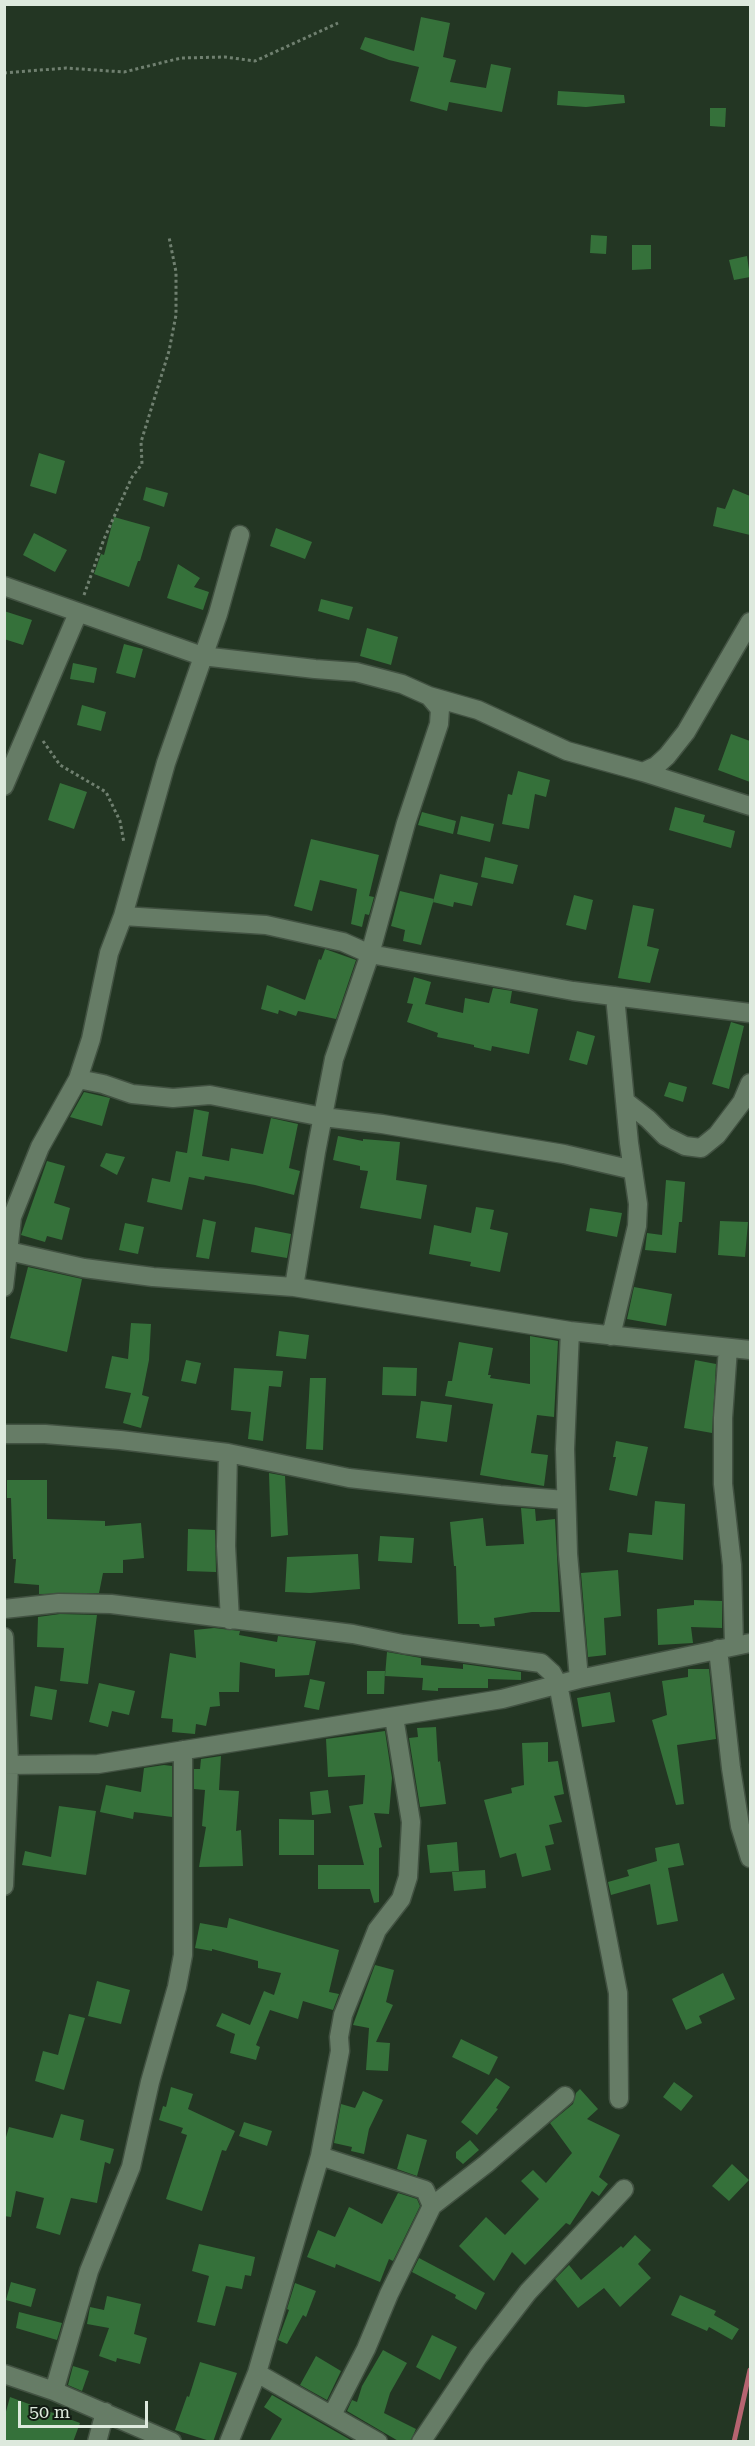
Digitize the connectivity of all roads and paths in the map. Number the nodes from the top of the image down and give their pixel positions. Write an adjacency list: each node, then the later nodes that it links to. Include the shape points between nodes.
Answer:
1 (338, 23): 2 (path, via 255,61 181,58 124,72 66,68)
2 (4, 73)
3 (168, 237): 6 (path, via 176,272 176,315 141,442 142,464 104,538)
4 (240, 535): 8 (street)
5 (4, 586): 6 (street)
6 (78, 613): 8 (street); 10 (street)
7 (750, 622): 11 (street, via 686,732 667,756)
8 (202, 656): 9 (street, via 356,672); 15 (street, via 166,763)
9 (429, 696): 11 (street, via 478,710 567,751); 16 (street, via 440,709 440,724 406,823)
10 (33, 721): 12 (street); 14 (path, via 60,765 106,792 120,821)
11 (643, 772): 13 (street)
12 (4, 786)
13 (750, 806)
14 (125, 848)
15 (123, 916): 16 (street, via 266,926 335,940); 19 (street, via 109,953 91,1039)
16 (370, 954): 17 (street); 22 (street, via 334,1059)
17 (615, 996): 18 (street); 21 (street)
18 (750, 1013)
19 (78, 1079): 22 (street, via 132,1094 173,1098 210,1095); 24 (street, via 27,1176 12,1216)
20 (750, 1083): 21 (street, via 742,1102 717,1135 701,1148 685,1146 665,1136)
21 (625, 1101): 23 (street)
22 (323, 1117): 23 (street, via 564,1154); 26 (street)
23 (633, 1170): 28 (street, via 637,1226)
24 (7, 1251): 25 (street); 26 (street, via 84,1268 153,1277)
25 (4, 1287)
26 (294, 1287): 27 (street)
27 (570, 1331): 28 (street); 33 (street)
28 (611, 1336): 29 (street)
29 (728, 1348): 30 (street); 37 (street, via 723,1484 732,1565)
30 (750, 1350)
31 (4, 1434): 32 (street, via 45,1434)
32 (228, 1454): 33 (street, via 349,1478); 35 (street, via 226,1546)
33 (566, 1500): 38 (street)
34 (4, 1609): 35 (street, via 111,1604)
35 (230, 1620): 39 (street, via 541,1663)
36 (4, 1636): 42 (street)
37 (734, 1646): 38 (street); 43 (street, via 731,1768 740,1826)
38 (579, 1679): 39 (street)
39 (558, 1684): 40 (street, via 502,1699); 46 (street, via 618,1993)
40 (394, 1717): 41 (street); 47 (street, via 411,1822 408,1877 401,1899 377,1930 343,2015)
41 (183, 1750): 42 (street, via 98,1764); 52 (street, via 183,1955 177,1987 131,2167 89,2271)
42 (7, 1765): 44 (street)
43 (750, 1858)
44 (4, 1886)
45 (565, 2096): 49 (street)
46 (619, 2100)
47 (320, 2156): 49 (street, via 425,2190); 50 (street)
48 (624, 2189): 59 (street, via 528,2292 478,2356)
49 (432, 2206): 54 (street)
50 (257, 2373): 54 (street); 57 (street)
51 (4, 2374): 52 (street)
52 (54, 2391): 53 (street)
53 (105, 2412): 55 (street); 56 (street)
54 (332, 2415): 58 (street)
55 (97, 2442)
56 (172, 2442)
57 (229, 2442)
58 (378, 2442)
59 (422, 2442)

